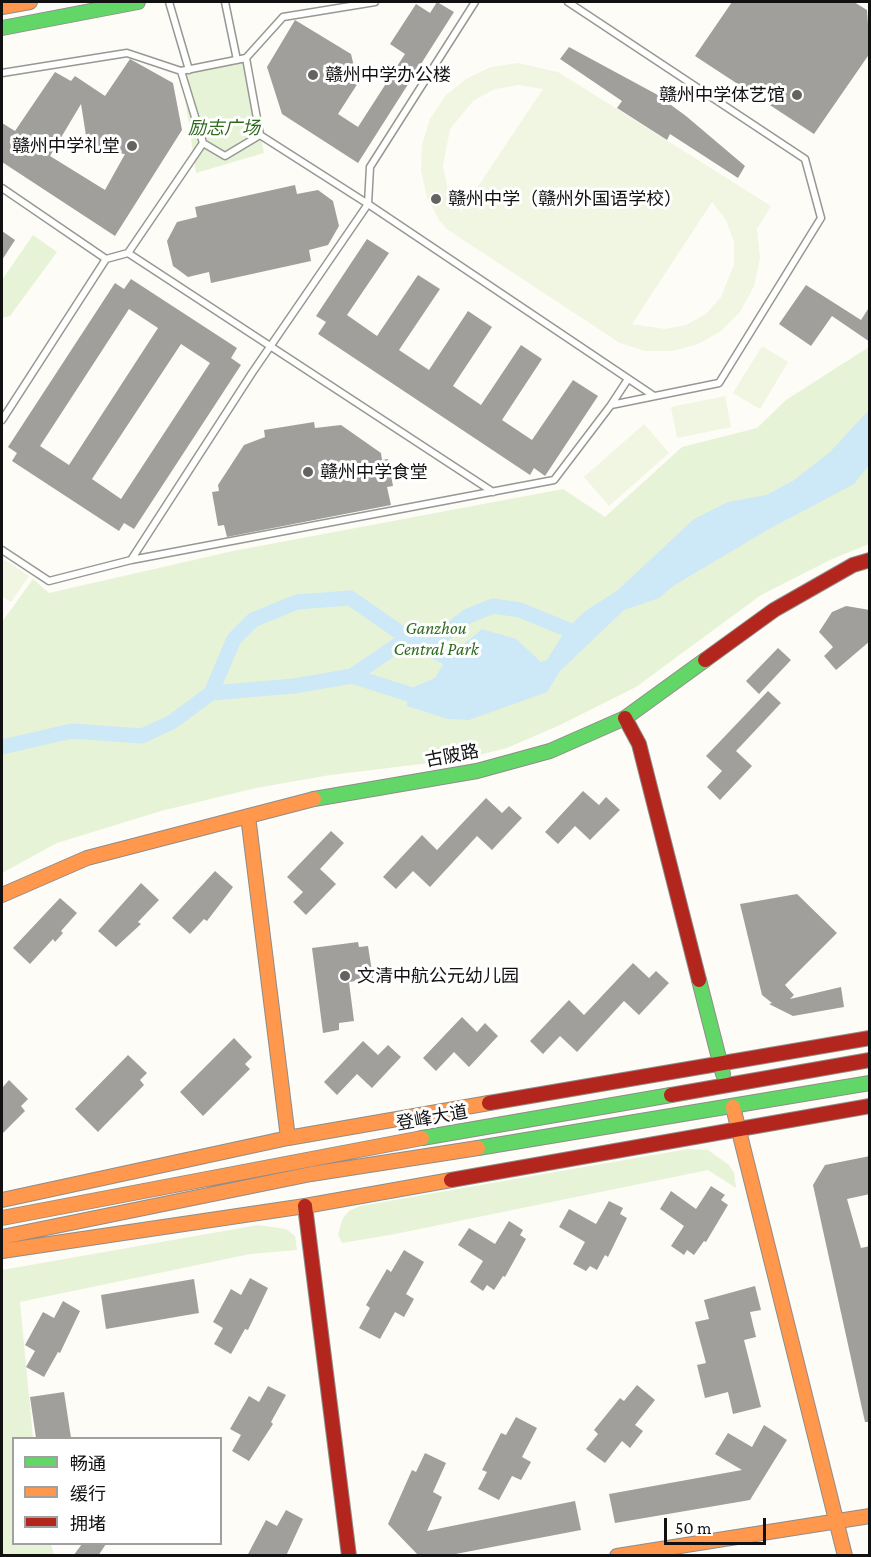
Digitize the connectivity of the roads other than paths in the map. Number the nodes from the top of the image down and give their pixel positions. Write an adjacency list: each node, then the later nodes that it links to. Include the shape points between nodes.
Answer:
1 (30, 2): 8 (street)
2 (138, 2): 9 (street)
3 (169, 2): 12 (lane)
4 (225, 2): 11 (lane)
5 (375, 2): 10 (lane, via 283,17)
6 (475, 2): 18 (lane, via 370,166)
7 (568, 2): 23 (lane, via 805,159 821,218 719,383)
8 (2, 7)
9 (2, 28)
10 (246, 58): 11 (lane); 15 (lane)
11 (237, 60): 12 (lane)
12 (189, 70): 13 (lane)
13 (181, 71): 14 (lane, via 127,52); 16 (lane)
14 (2, 73)
15 (260, 135): 16 (lane, via 225,156); 18 (lane)
16 (203, 143): 19 (lane)
17 (2, 188): 20 (lane)
18 (368, 204): 21 (lane); 22 (lane)
19 (128, 253): 20 (lane); 21 (lane)
20 (106, 258): 25 (lane)
21 (270, 347): 26 (lane); 28 (lane)
22 (628, 379): 23 (lane); 24 (lane)
23 (654, 396): 24 (lane)
24 (610, 405): 26 (lane, via 554,480)
25 (2, 420)
26 (493, 492): 28 (lane)
27 (2, 550): 28 (lane, via 49,581)
28 (131, 560)
29 (870, 560): 30 (street, 古陂路, via 853,565 774,610)
30 (625, 718): 31 (street, 古陂路, via 550,751 477,771 328,795); 35 (street, via 639,744)
31 (248, 816): 32 (street, 古陂路, via 87,858); 41 (street)
32 (2, 895)
33 (870, 1038): 35 (street)
34 (870, 1060): 37 (street, 登峰大道)
35 (721, 1065): 37 (street); 41 (street)
36 (870, 1083): 39 (street, 登峰大道)
37 (726, 1086): 44 (street, 登峰大道, via 303,1159)
38 (870, 1106): 40 (street)
39 (733, 1107): 40 (street); 45 (street, 登峰大道, via 311,1174)
40 (738, 1131): 43 (street); 48 (street)
41 (288, 1138): 42 (street)
42 (2, 1200)
43 (305, 1206): 46 (street); 49 (street)
44 (2, 1218)
45 (2, 1237)
46 (2, 1251)
47 (870, 1515): 48 (street)
48 (837, 1519): 50 (street); 51 (street)
49 (349, 1556)
50 (616, 1556)
51 (845, 1556)

